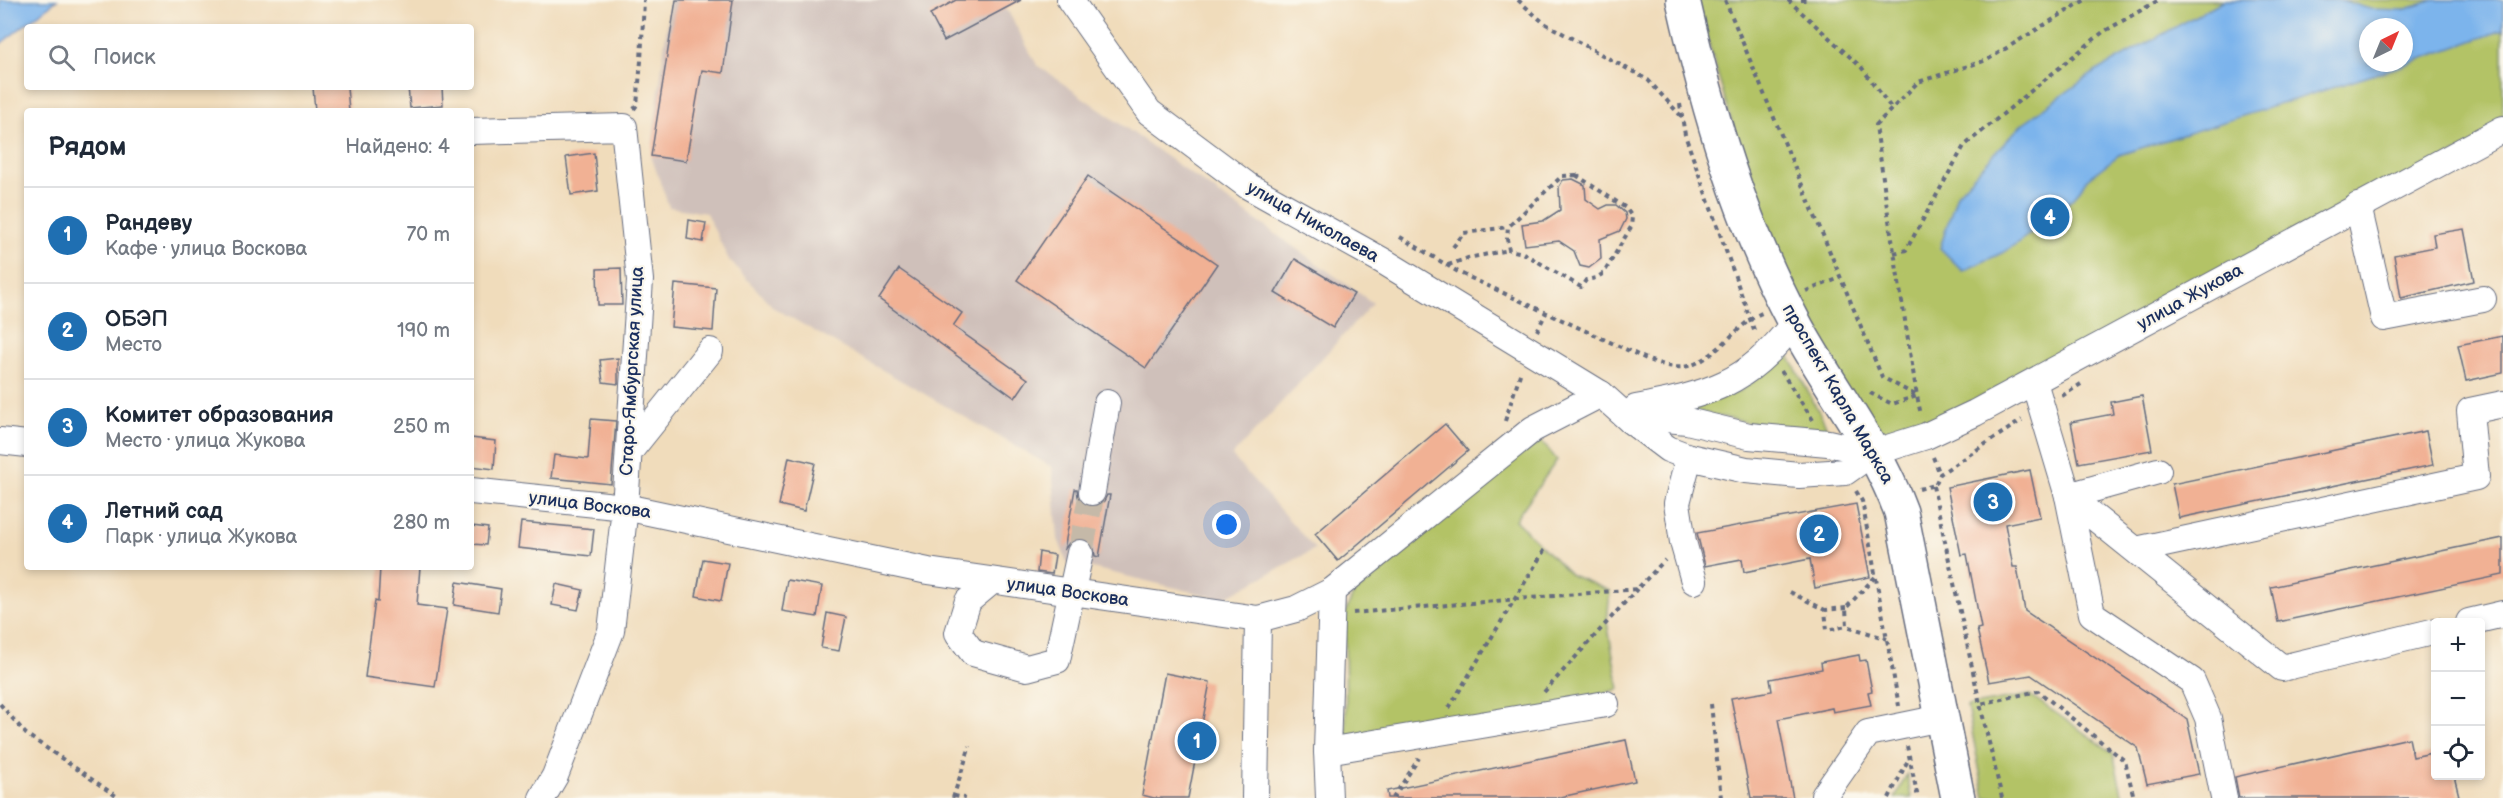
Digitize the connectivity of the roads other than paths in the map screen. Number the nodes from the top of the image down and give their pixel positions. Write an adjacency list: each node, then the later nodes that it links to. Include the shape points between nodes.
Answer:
1 (1070, 0): 4 (street, улица Николаева)
2 (1094, 0): 4 (street)
3 (1683, 0): 9 (main road, проспект Карла Маркса, via 1725,160 1753,231)
4 (1097, 39): 12 (street, улица Николаева, via 1149,112 1248,186 1383,261)
5 (2503, 129): 7 (street, улица Жукова)
6 (474, 131): 18 (street, Старо-Ямбургская улица, via 624,127 640,280)
7 (2358, 206): 8 (street, via 2384,318); 11 (street, улица Жукова)
8 (2483, 299)
9 (1803, 312): 15 (street, via 1757,363 1714,390); 19 (main road, проспект Карла Маркса)
10 (710, 351): 18 (street)
11 (2034, 382): 19 (street, улица Жукова, via 1926,436); 25 (street)
12 (1601, 394): 15 (street, улица Николаева); 32 (street, улица Воскова, via 1533,429)
13 (1107, 403): 23 (street)
14 (2503, 404): 27 (street, via 2470,411 2476,477)
15 (1626, 416): 19 (street, via 1687,421 1749,436 1828,443); 20 (street, улица Николаева, via 1668,449)
16 (0, 441): 17 (street)
17 (24, 444)
18 (629, 452): 26 (street, Старо-Ямбургская улица)
19 (1872, 453): 20 (street, улица Николаева, via 1845,472 1816,475 1746,470); 24 (main road, проспект Карла Маркса)
20 (1689, 457): 30 (street, via 1677,503)
21 (2158, 471): 25 (street)
22 (474, 491): 26 (street, улица Воскова)
23 (1092, 492)
24 (1895, 494): 38 (main road, проспект Карла Маркса); 45 (main road, via 1911,515)
25 (2068, 496): 27 (street); 46 (street, via 2092,614 2192,681 2208,718)
26 (626, 507): 29 (street, улица Воскова, via 928,572); 41 (street, Старо-Ямбургская улица, via 611,631 555,776)
27 (2136, 550): 36 (street, via 2282,668)
28 (1080, 553): 31 (street)
29 (992, 581): 31 (street, улица Воскова); 31 (street, via 968,601 958,633 973,653 1027,668 1058,660)
30 (1694, 581)
31 (1073, 593): 35 (street, улица Воскова)
32 (1331, 603): 35 (street, улица Воскова); 39 (street)
33 (2503, 614): 34 (street)
34 (2485, 618)
35 (1258, 619): 42 (street)
36 (2431, 632)
37 (1606, 704): 39 (street)
38 (1941, 718): 40 (street, via 1868,733); 44 (main road, проспект Карла Маркса)
39 (1327, 751): 43 (street)
40 (1824, 796)
41 (542, 798)
42 (1255, 798)
43 (1329, 798)
44 (1958, 798)
45 (1969, 798)
46 (2224, 798)

